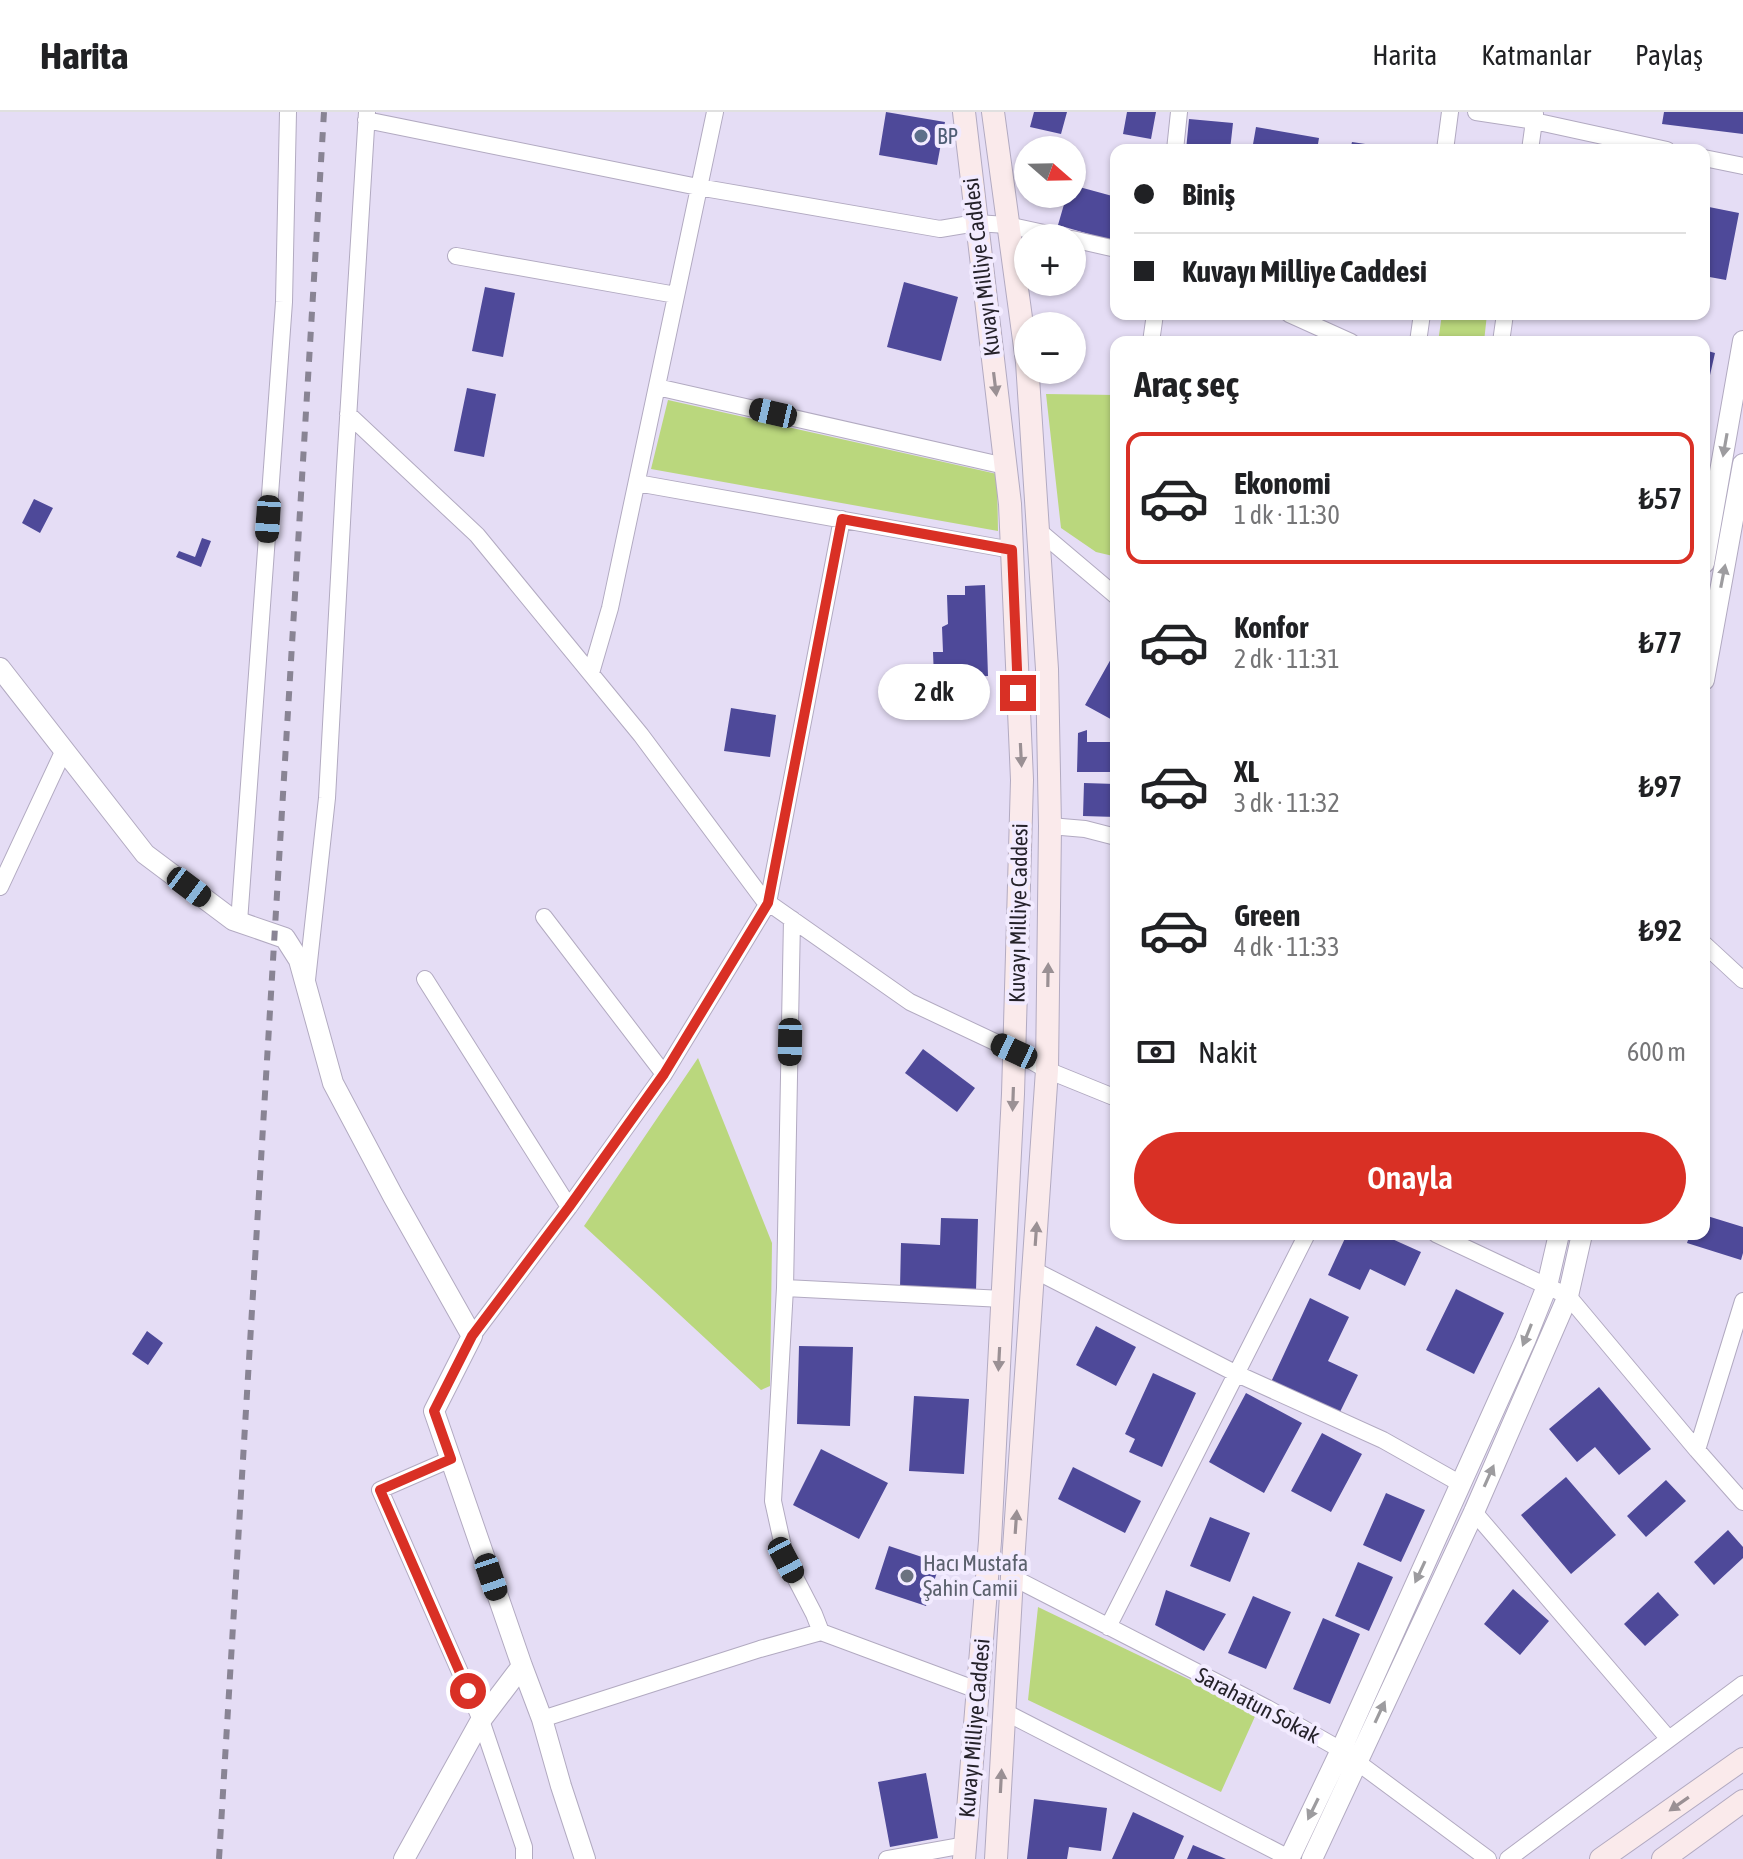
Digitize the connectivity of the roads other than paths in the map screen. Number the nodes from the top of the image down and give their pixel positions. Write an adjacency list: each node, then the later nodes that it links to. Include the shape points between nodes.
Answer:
1 (288, 112): 49 (street, via 284,302)
2 (715, 112): 16 (street)
3 (964, 112): 17 (main road, Kuvayı Milliye Caddesi)
4 (993, 112): 18 (main road, Kuvayı Milliye Caddesi)
5 (1179, 112): 10 (street)
6 (1450, 112): 11 (street)
7 (1476, 112): 9 (street)
8 (366, 116): 16 (street); 28 (street)
9 (1535, 117): 12 (street); 13 (street)
10 (1176, 144)
11 (1446, 144)
12 (1531, 144)
13 (1643, 144)
14 (1710, 159): 15 (street)
15 (1743, 166)
16 (698, 187): 17 (street, via 940,229); 23 (street)
17 (976, 223): 18 (street); 30 (main road, Kuvayı Milliye Caddesi, one-way to 30)
18 (1007, 225): 19 (street); 35 (main road, Kuvayı Milliye Caddesi, via 1027,362)
19 (1014, 226)
20 (1086, 242): 21 (street)
21 (1110, 248)
22 (456, 256): 23 (street)
23 (676, 295): 27 (street)
24 (1302, 320): 25 (street)
25 (1338, 336)
26 (1743, 341): 32 (street, one-way to 32)
27 (657, 387): 30 (street); 31 (street)
28 (348, 414): 41 (street, via 477,535); 53 (street, via 327,798)
29 (1743, 464): 36 (street)
30 (1005, 466): 37 (main road, Kuvayı Milliye Caddesi)
31 (637, 483): 34 (street); 41 (street)
32 (1710, 505)
33 (1710, 516): 36 (street)
34 (842, 519): 37 (street); 46 (street)
35 (1038, 530): 38 (street); 43 (main road, Kuvayı Milliye Caddesi)
36 (1738, 530): 39 (street, one-way to 36)
37 (1012, 550): 54 (main road, Kuvayı Milliye Caddesi, one-way to 54, via 1022,780)
38 (1110, 591)
39 (1710, 654)
40 (0, 668): 42 (street)
41 (591, 673): 46 (street)
42 (64, 750): 45 (street); 49 (street, via 145,854)
43 (1050, 826): 44 (street); 55 (main road, Kuvayı Milliye Caddesi, one-way to 43)
44 (1110, 835)
45 (0, 887)
46 (768, 903): 48 (street); 56 (street)
47 (544, 917): 56 (street)
48 (792, 919): 54 (street, via 910,1002); 65 (street)
49 (239, 922): 53 (street, via 285,938)
50 (1710, 950): 52 (street)
51 (425, 979): 58 (street)
52 (1743, 980)
53 (307, 984): 69 (street, via 333,1083)
54 (1014, 1051): 55 (street); 67 (main road, Kuvayı Milliye Caddesi, one-way to 67)
55 (1047, 1070): 57 (street); 63 (main road, Kuvayı Milliye Caddesi, one-way to 55)
56 (664, 1074): 58 (street)
57 (1110, 1096)
58 (569, 1207): 69 (street)
59 (1304, 1240): 70 (street)
60 (1449, 1240): 64 (street)
61 (1558, 1240): 64 (street)
62 (1581, 1240): 66 (street)
63 (1034, 1270): 70 (street); 76 (main road, Kuvayı Milliye Caddesi, one-way to 63)
64 (1547, 1286): 66 (street); 73 (street, one-way to 73)
65 (785, 1288): 67 (street); 78 (street, via 773,1501 786,1560)
66 (1568, 1296): 71 (street); 75 (street, one-way to 66)
67 (1003, 1299): 81 (main road, Kuvayı Milliye Caddesi, one-way to 81)
68 (1743, 1301): 71 (street)
69 (472, 1336): 72 (street, via 434,1411)
70 (1235, 1373): 73 (street, via 1383,1440); 77 (street)
71 (1697, 1450): 74 (street)
72 (451, 1459): 79 (street); 84 (street, via 380,1490)
73 (1461, 1484): 86 (street, one-way to 86)
74 (1743, 1502)
75 (1474, 1512): 85 (street); 86 (street, one-way to 75)
76 (1012, 1577): 77 (street, Sarahatun Sokak); 82 (main road, Kuvayı Milliye Caddesi)
77 (1108, 1627): 86 (street, Sarahatun Sokak)
78 (821, 1632): 81 (street); 83 (street)
79 (522, 1666): 83 (street); 84 (street)
80 (1743, 1684): 85 (street)
81 (977, 1690): 89 (main road, Kuvayı Milliye Caddesi)
82 (1005, 1712): 90 (street); 95 (main road, Kuvayı Milliye Caddesi, one-way to 82)
83 (542, 1719): 93 (street)
84 (481, 1720): 91 (street); 92 (street)
85 (1668, 1738): 98 (street)
86 (1349, 1756): 90 (street, one-way to 90); 96 (street); 97 (street, Sarahatun Sokak)
87 (1743, 1759): 99 (main road, one-way to 99)
88 (1743, 1801): 100 (main road)
89 (964, 1852): 94 (street)
90 (1289, 1858)
91 (404, 1859)
92 (524, 1859)
93 (585, 1859)
94 (887, 1859)
95 (996, 1859)
96 (1312, 1859)
97 (1488, 1859)
98 (1508, 1859)
99 (1601, 1859)
100 (1663, 1859)

